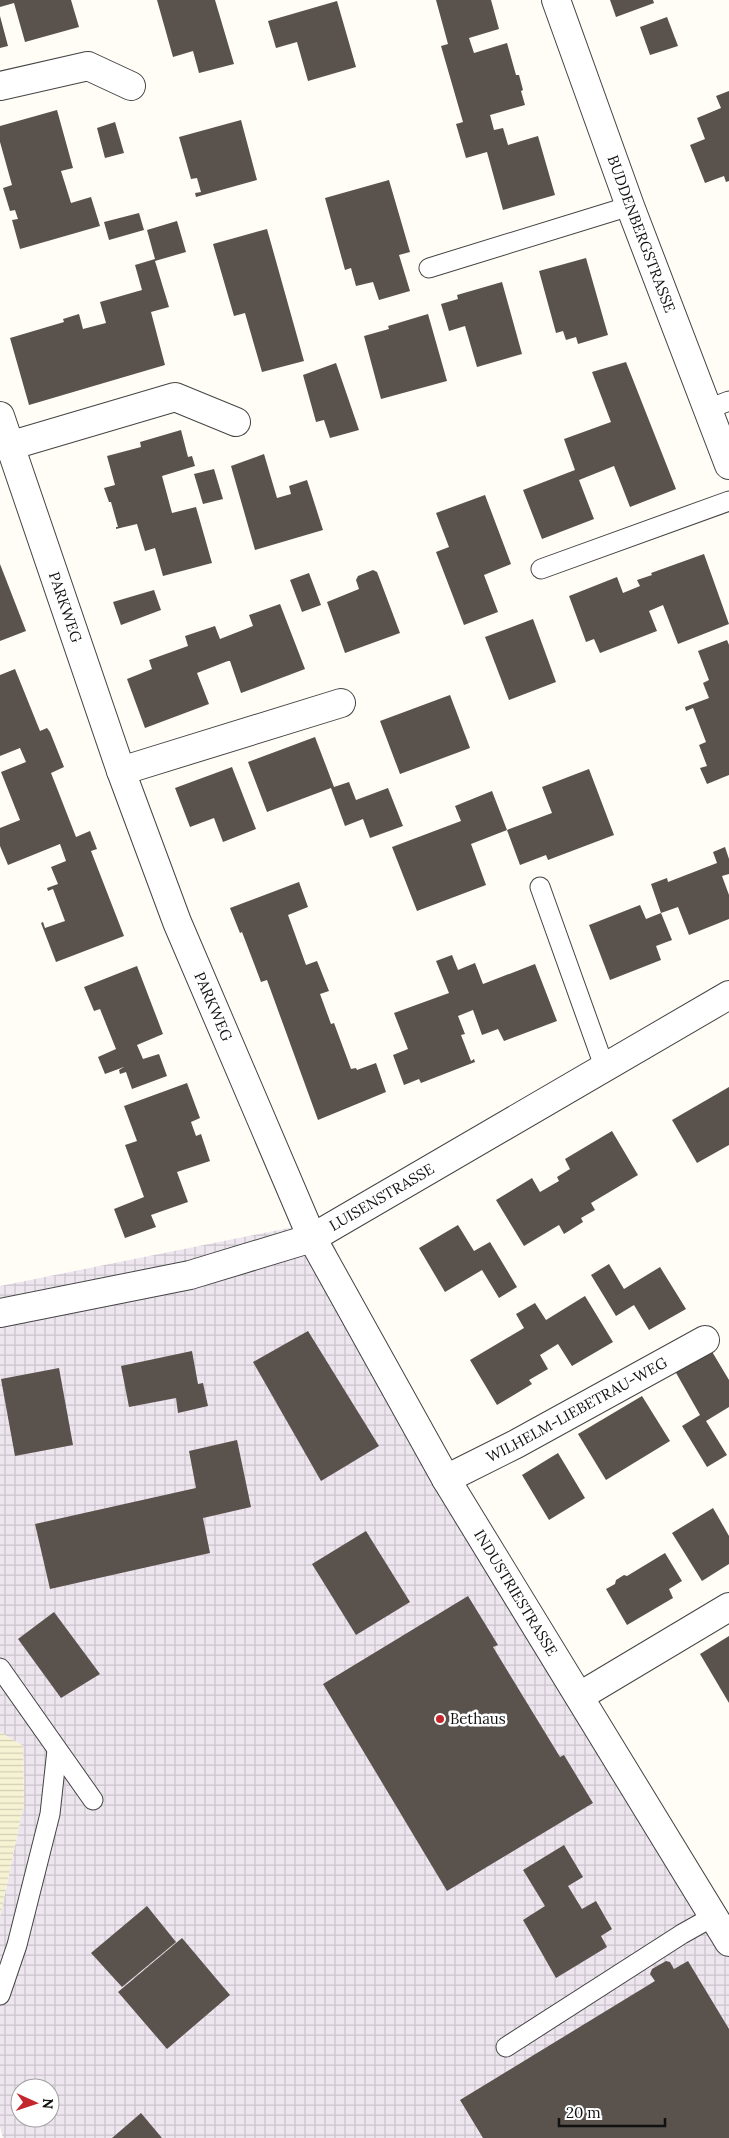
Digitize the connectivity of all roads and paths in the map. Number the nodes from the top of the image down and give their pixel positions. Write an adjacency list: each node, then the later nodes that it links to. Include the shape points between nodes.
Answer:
1 (556, 0): 4 (street, BUDDENBERGSTRASSE)
2 (0, 86): 3 (street, via 88,66)
3 (131, 86)
4 (630, 206): 5 (lane); 6 (street, BUDDENBERGSTRASSE)
5 (429, 268)
6 (718, 405): 10 (street, BUDDENBERGSTRASSE)
7 (0, 416): 9 (street, PARKWEG)
8 (236, 422): 9 (street, via 175,398)
9 (9, 446): 14 (street, PARKWEG)
10 (729, 465)
11 (729, 501): 12 (lane)
12 (541, 569)
13 (341, 702): 14 (street)
14 (121, 771): 18 (street, PARKWEG, via 177,922)
15 (540, 887): 17 (lane)
16 (729, 995): 17 (street, LUISENSTRASSE)
17 (604, 1066): 18 (street, LUISENSTRASSE)
18 (312, 1238): 19 (street, LUISENSTRASSE, via 190,1275); 21 (street, INDUSTRIESTRASSE)
19 (0, 1313)
20 (705, 1340): 21 (street, WILHELM-LIEBETRAU-WEG)
21 (446, 1479): 24 (street, INDUSTRIESTRASSE)
22 (729, 1607): 24 (street)
23 (0, 1668): 25 (lane)
24 (580, 1696): 27 (street, INDUSTRIESTRASSE)
25 (58, 1750): 26 (lane); 29 (lane, via 50,1814 17,1945)
26 (93, 1800)
27 (714, 1916): 28 (street, INDUSTRIESTRASSE); 30 (lane)
28 (729, 1942)
29 (0, 1995)
30 (506, 2047)

